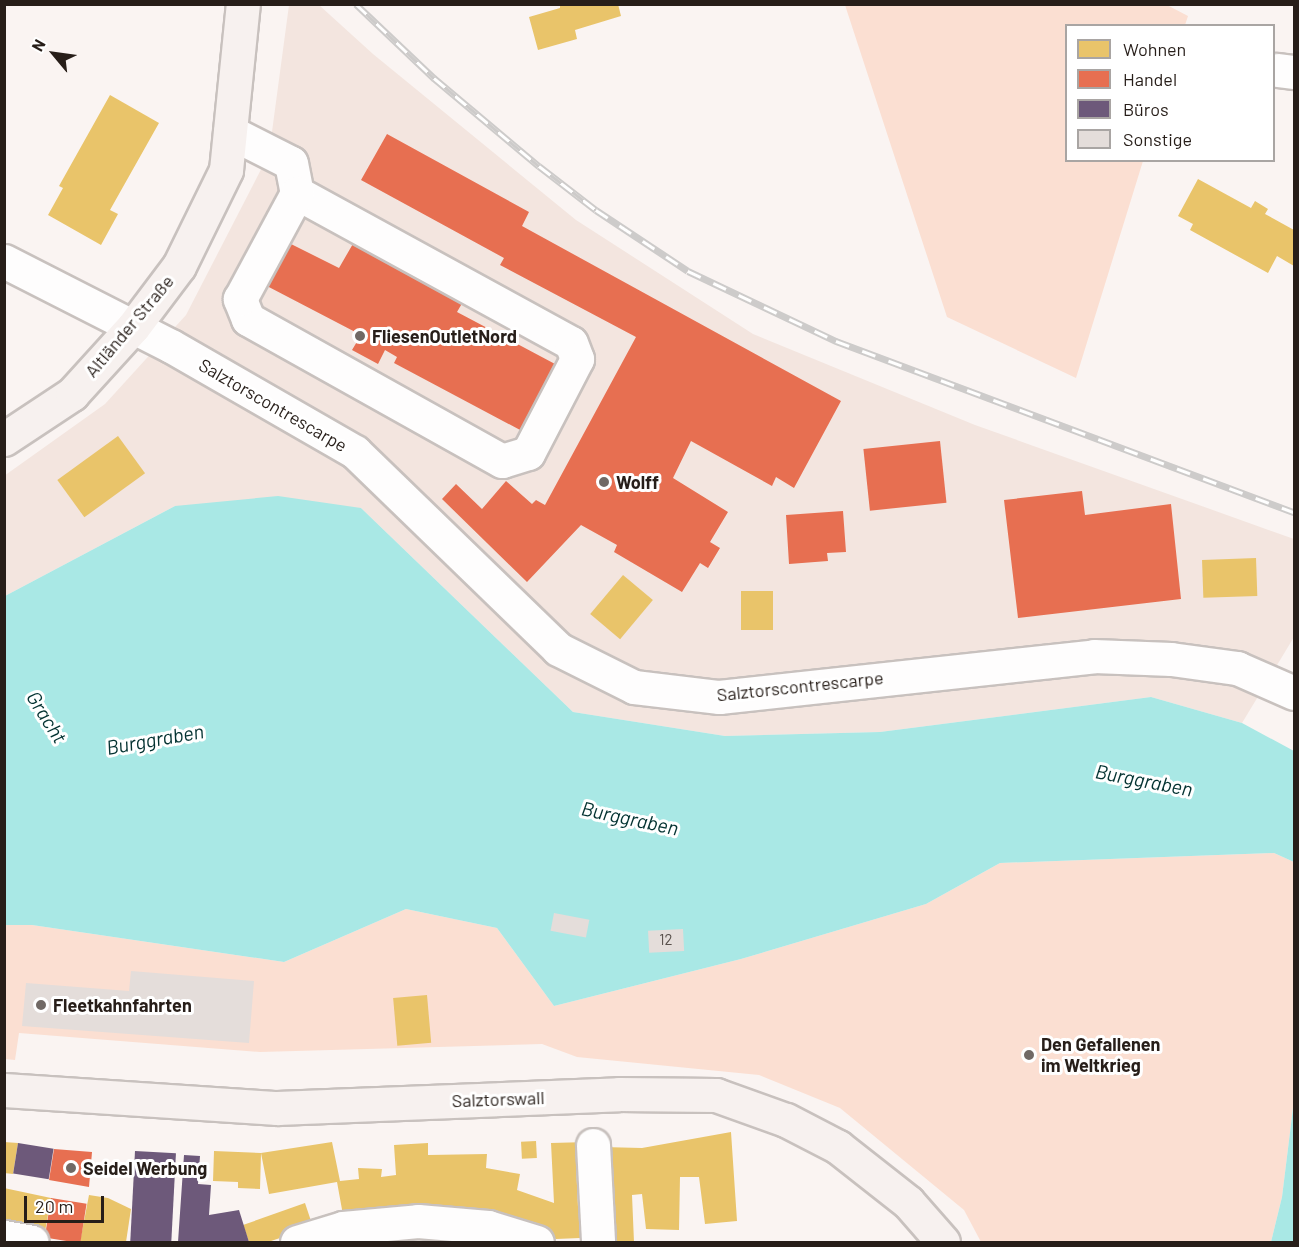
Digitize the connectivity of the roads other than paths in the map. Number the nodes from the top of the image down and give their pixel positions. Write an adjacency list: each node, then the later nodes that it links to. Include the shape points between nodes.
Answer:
1 (243, 4): 2 (main road, Altländer Straße)
2 (230, 132): 3 (street, via 291,163); 5 (main road, Altländer Straße, via 226,170 179,266)
3 (297, 193): 3 (street, via 571,343 577,359 528,453 502,461 248,320 240,299)
4 (4, 261): 5 (street, Salztorscontrescarpe)
5 (133, 327): 6 (main road, Altländer Straße, via 72,394); 7 (street, Salztorscontrescarpe, via 355,452 558,649 634,687 719,696 1094,656 1171,659 1237,668)
6 (4, 439)
7 (1294, 693)
8 (4, 1090): 15 (main road, Salztorswall, via 277,1108 619,1094 716,1095 786,1120 838,1147 908,1202)
9 (593, 1145): 14 (street)
10 (4, 1238): 11 (street)
11 (32, 1242)
12 (297, 1242): 13 (street, via 343,1228 418,1221 488,1227)
13 (537, 1242)
14 (597, 1242)
15 (943, 1242)

